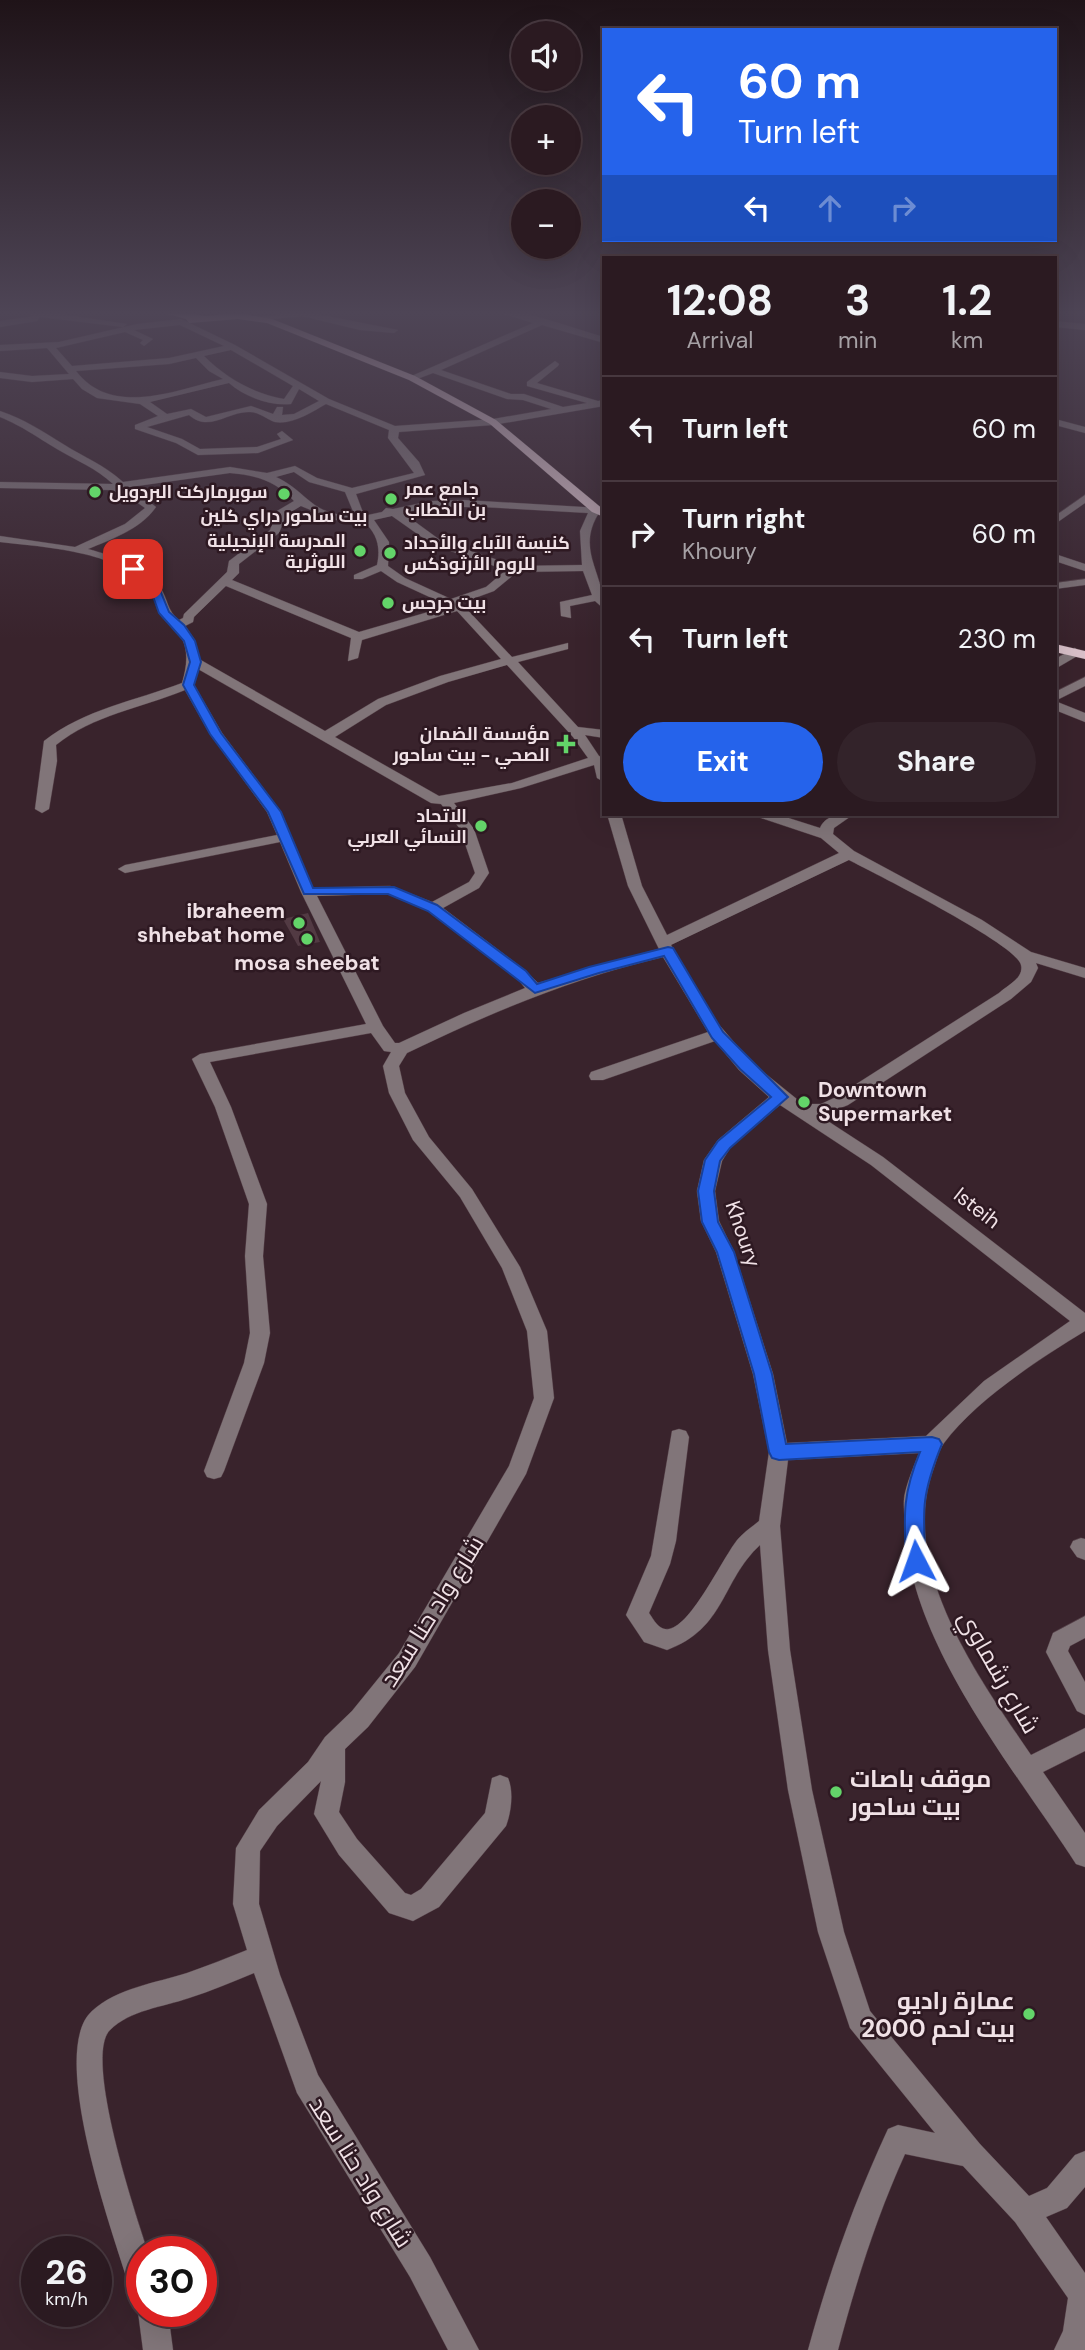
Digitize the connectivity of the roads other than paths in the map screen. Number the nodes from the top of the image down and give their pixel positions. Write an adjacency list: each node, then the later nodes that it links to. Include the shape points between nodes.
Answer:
1 (14, 420): 14 (street, via 103,469)
2 (158, 420): 10 (street, via 138,427 198,452 258,450 288,440)
3 (371, 420): 8 (street)
4 (489, 420): 6 (main road)
5 (507, 420): 6 (street)
6 (493, 422): 8 (street); 20 (main road)
7 (1057, 423): 9 (street)
8 (394, 429): 11 (street, via 393,438)
9 (1085, 430)
10 (282, 435)
11 (420, 475): 15 (street); 18 (street, via 425,491)
12 (270, 479): 14 (street, via 230,470); 15 (street, via 295,469 313,481); 17 (street)
13 (0, 485): 14 (street)
14 (116, 486): 24 (street, via 143,499 151,507 149,512)
15 (351, 494): 19 (street, via 379,510); 21 (street, via 356,512)
16 (1085, 498): 22 (street)
17 (301, 501): 21 (street, via 331,517); 31 (street, via 281,513 275,531 233,563 233,573)
18 (444, 503): 19 (street); 20 (street)
19 (396, 512): 21 (street); 29 (street, via 439,543)
20 (600, 512): 27 (street, via 588,517)
21 (369, 519): 26 (street, via 385,544)
22 (1057, 519)
23 (0, 539): 24 (street)
24 (74, 551): 37 (street, via 139,572 155,587 164,613)
25 (1057, 558): 28 (street)
26 (382, 567): 30 (street); 35 (street)
27 (587, 568): 29 (street); 34 (street)
28 (1085, 568)
29 (514, 569): 35 (street, via 490,589)
30 (358, 578)
31 (224, 581): 37 (street); 38 (street)
32 (1085, 582): 33 (street)
33 (1057, 586)
34 (601, 602): 36 (street, via 564,604)
35 (455, 605): 38 (street); 43 (street)
36 (567, 616)
37 (182, 622): 44 (street)
38 (357, 636): 42 (street)
39 (564, 646): 43 (street)
40 (1057, 648): 41 (main road)
41 (1080, 653): 45 (street)
42 (352, 658)
43 (508, 660): 51 (street); 53 (street, via 382,702)
44 (195, 662): 47 (street); 53 (street)
45 (1057, 664)
46 (1085, 681): 48 (street)
47 (188, 685): 56 (street, via 79,721 60,733 49,744); 61 (street)
48 (1057, 696)
49 (1057, 706): 50 (street)
50 (1085, 718)
51 (576, 732): 52 (street); 54 (street)
52 (602, 734)
53 (327, 736): 55 (street, via 436,800)
54 (600, 755): 55 (street, via 562,772)
55 (446, 801): 65 (street, via 467,829 482,873 466,891)
56 (42, 809)
57 (615, 816): 66 (street, Isteih, via 635,886)
58 (769, 816): 60 (street)
59 (845, 816): 60 (street, via 827,827)
60 (826, 835): 62 (street)
61 (286, 837): 63 (street); 64 (street)
62 (849, 854): 66 (street); 67 (street, via 977,923)
63 (125, 869)
64 (310, 896): 65 (street, via 390,890); 70 (street)
65 (433, 908): 69 (street)
66 (666, 947): 69 (street); 71 (street, Isteih)
67 (1026, 955): 68 (street); 75 (street, via 1030,968 1026,979 1005,996)
68 (1085, 973)
69 (535, 989): 72 (street)
70 (375, 1027): 72 (street, via 390,1047); 82 (street, via 200,1059 223,1107 258,1204 254,1256 260,1333 254,1363)
71 (717, 1035): 73 (street); 74 (street, Isteih)
72 (401, 1049): 87 (street, شارع واد حنا سعد, via 391,1066 397,1093 422,1140 466,1192 511,1267 537,1331 544,1398 519,1468 407,1660)
73 (597, 1076)
74 (780, 1097): 76 (street, Isteih); 81 (street, Khoury, via 724,1144 713,1160 706,1191 710,1222 725,1252 760,1362)
75 (842, 1101): 76 (street, via 823,1110); 77 (street, via 830,1117)
76 (798, 1110): 77 (street, Isteih)
77 (837, 1133): 78 (street, Isteih)
78 (1085, 1323): 80 (street, شارع رشماوي, via 1020,1361)
79 (679, 1437): 83 (street, via 662,1555 637,1615 644,1629 657,1640 679,1637 715,1598 746,1544)
80 (932, 1444): 81 (street); 88 (street, شارع رشماوي, via 913,1508 916,1561 946,1639)
81 (779, 1452): 83 (street, Khoury)
82 (214, 1471)
83 (769, 1526): 92 (street, Khoury, via 780,1663 800,1790 831,1932 859,2020)
84 (1085, 1626): 85 (street, via 1061,1640 1056,1652)
85 (1085, 1704)
86 (1085, 1739): 88 (street)
87 (333, 1745): 89 (street, via 333,1782 326,1814 398,1904 413,1908 430,1898 497,1818); 91 (street, شارع واد حنا سعد, via 316,1770 268,1818 248,1848 246,1904)
88 (1026, 1769): 90 (street, شارع رشماوي)
89 (500, 1786)
90 (1085, 1856)
91 (262, 1957): 95 (street, via 139,1999 98,2023 89,2040 90,2090); 99 (street, شارع واد حنا سعد, via 307,2083 420,2267)
92 (970, 2154): 94 (street, Khoury); 100 (street, via 898,2139 845,2267)
93 (1085, 2165): 94 (street, via 1057,2198)
94 (1025, 2211): 96 (street, Khoury)
95 (127, 2236)
96 (1084, 2297): 101 (street)
97 (155, 2327): 98 (street)
98 (158, 2350)
99 (464, 2350)
100 (823, 2350)
101 (1069, 2350)

